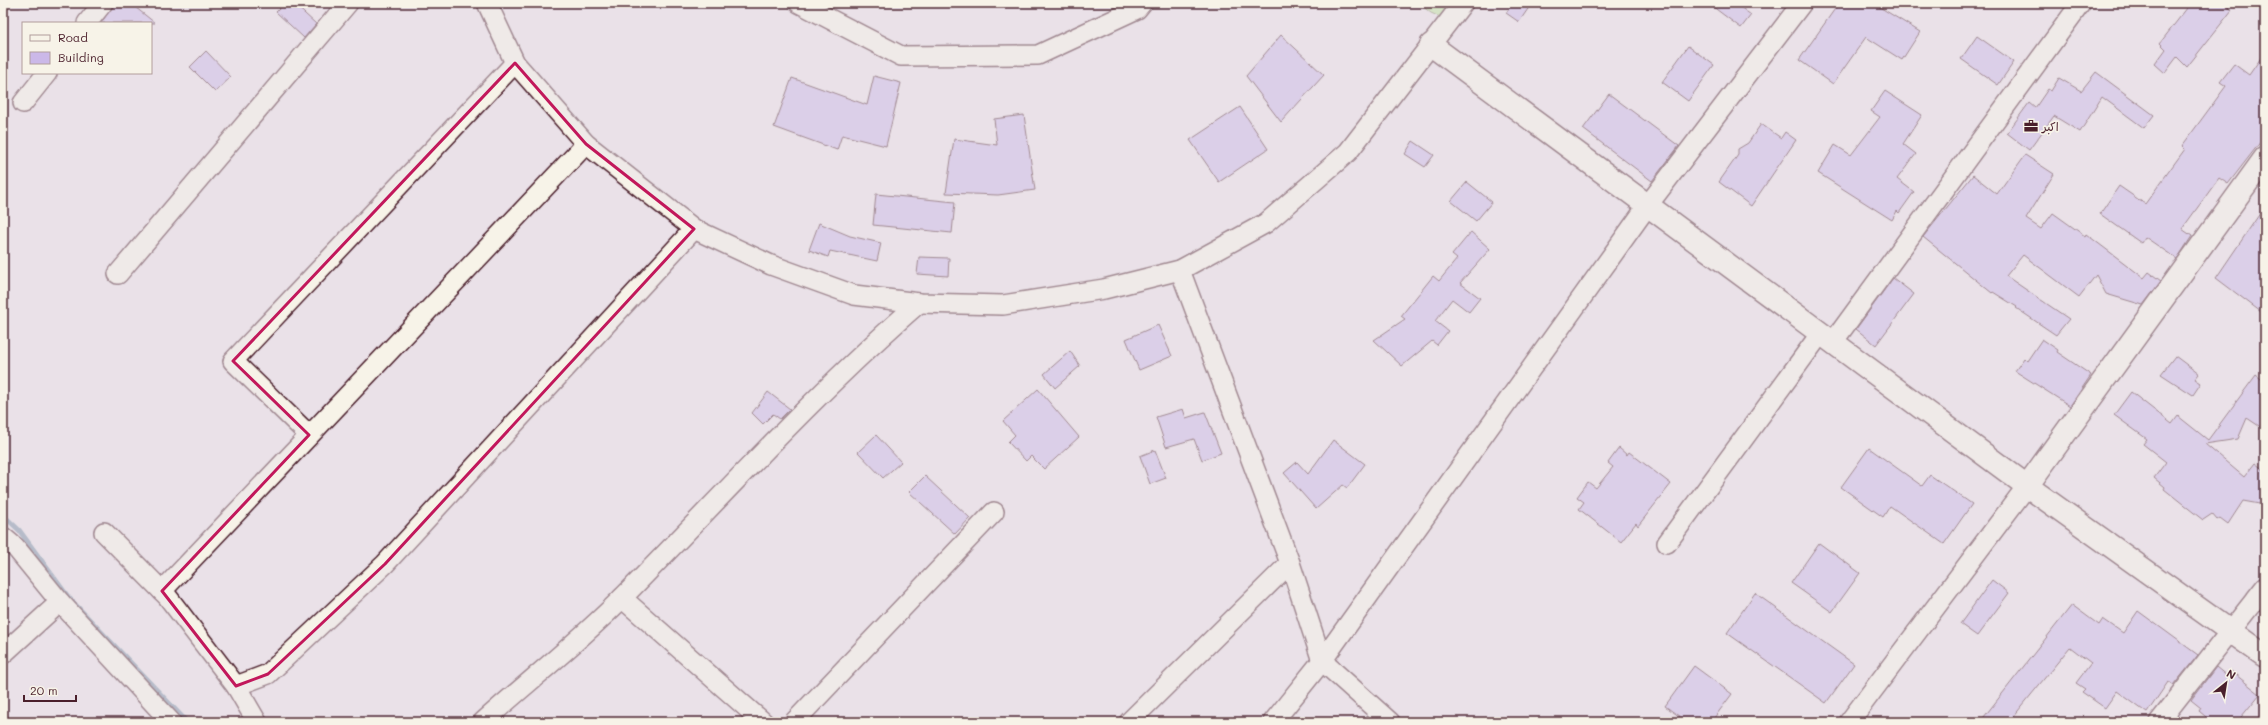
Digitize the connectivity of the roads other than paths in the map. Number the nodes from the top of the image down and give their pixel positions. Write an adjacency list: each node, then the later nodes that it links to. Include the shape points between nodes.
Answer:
1 (103, 3): 9 (street)
2 (348, 3): 19 (street)
3 (487, 3): 11 (street)
4 (799, 3): 5 (street, via 902,56 1038,55 1137,9)
5 (1142, 3)
6 (1462, 3): 10 (street)
7 (1802, 3): 16 (street)
8 (2081, 3): 21 (street)
9 (88, 22)
10 (1431, 46): 16 (street); 18 (street, via 1348,152 1266,224)
11 (515, 63): 14 (street); 22 (street, via 233,361)
12 (46, 74): 13 (street)
13 (23, 103)
14 (586, 144): 17 (street); 22 (street)
15 (2265, 158): 23 (street)
16 (1648, 205): 21 (street); 36 (street)
17 (694, 228): 20 (street, via 771,265 854,294); 37 (street, via 385,564 268,674)
18 (1180, 270): 20 (street, via 1104,290 1003,305); 28 (street)
19 (118, 274)
20 (919, 303): 31 (street, via 873,343)
21 (1827, 338): 23 (street); 27 (street)
22 (309, 435): 30 (street)
23 (2027, 486): 33 (street); 46 (street)
24 (994, 512): 42 (street)
25 (104, 532): 30 (street)
26 (3, 537): 32 (street, via 16,548)
27 (1667, 543)
28 (1290, 563): 36 (street); 43 (street)
29 (2265, 587): 33 (street)
30 (162, 591): 37 (street)
31 (622, 598): 40 (street); 41 (street)
32 (60, 602): 34 (street); 38 (street)
33 (2231, 631): 35 (street); 47 (street)
34 (3, 654)
35 (2265, 656)
36 (1322, 661): 44 (street); 45 (street)
37 (236, 686): 39 (street)
38 (170, 722)
39 (257, 722)
40 (483, 722)
41 (763, 722)
42 (794, 722)
43 (1129, 722)
44 (1273, 722)
45 (1390, 722)
46 (1849, 722)
47 (2159, 722)

